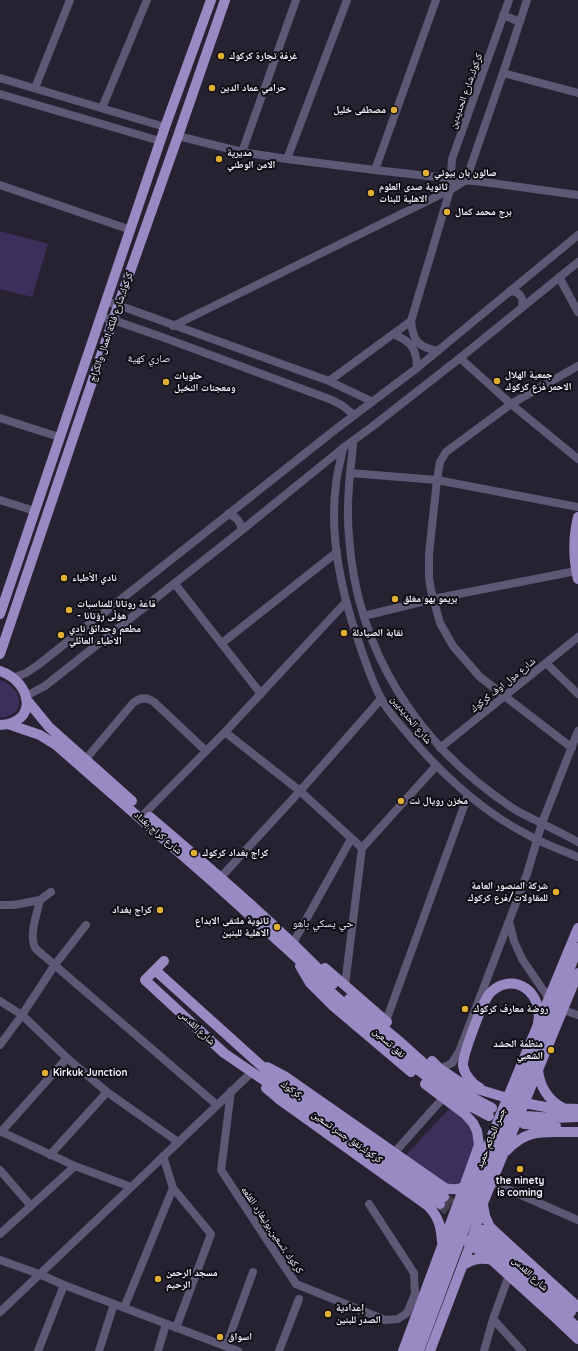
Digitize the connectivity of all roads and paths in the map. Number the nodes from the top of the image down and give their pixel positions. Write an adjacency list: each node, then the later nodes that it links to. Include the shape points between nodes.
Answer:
1 (70, 0): 14 (street)
2 (147, 0): 17 (street)
3 (211, 0): 18 (main road, كركوك,شارع فلكة العمال والكراج)
4 (225, 0): 19 (main road, كركوك,شارع فلكة العمال والكراج)
5 (296, 0): 21 (street)
6 (348, 0): 22 (street)
7 (436, 0): 23 (street)
8 (509, 0): 10 (street, كركوك,شارع الحديدين)
9 (527, 0): 11 (street)
10 (504, 15): 11 (street); 24 (street, كركوك,شارع الحديدين, via 452,159)
11 (520, 22): 12 (street)
12 (504, 73): 15 (street); 25 (street)
13 (0, 78): 14 (street)
14 (35, 88): 17 (street)
15 (578, 93)
16 (0, 94): 20 (street)
17 (102, 108): 18 (street)
18 (165, 127): 20 (main road, كركوك,شارع فلكة العمال والكراج)
19 (178, 136): 21 (street); 35 (main road, كركوك,شارع فلكة العمال والكراج)
20 (160, 141): 29 (main road, كركوك,شارع فلكة العمال والكراج)
21 (242, 152): 22 (street)
22 (287, 159): 23 (street)
23 (375, 170): 24 (street)
24 (451, 178): 25 (street); 27 (street, كركوك,شارع الحديدين)
25 (466, 180): 27 (street); 28 (street)
26 (0, 185): 29 (street)
27 (450, 190): 40 (street, كركوك,شارع الحديدين); 41 (street)
28 (578, 195)
29 (131, 230): 34 (main road, كركوك,شارع فلكة العمال والكراج)
30 (578, 235): 33 (street)
31 (578, 262): 32 (street)
32 (559, 277): 36 (street); 37 (street)
33 (510, 291): 36 (street, via 521,296); 43 (street)
34 (106, 302): 35 (street); 38 (main road, كركوك,شارع فلكة العمال والكراج)
35 (118, 305): 39 (main road, كركوك,شارع فلكة العمال والكراج); 41 (street)
36 (522, 307): 44 (street)
37 (578, 312)
38 (100, 317): 39 (street); 52 (main road, كركوك,شارع فلكة العمال والكراج)
39 (113, 320): 50 (street, via 332,400); 73 (main road, كركوك,شارع فلكة العمال والكراج)
40 (411, 321): 42 (street); 43 (street, via 416,341 426,348)
41 (173, 326): 47 (street)
42 (393, 334): 46 (street, via 413,348); 47 (street)
43 (438, 351): 46 (street)
44 (460, 358): 49 (street); 53 (street)
45 (578, 366): 49 (street)
46 (417, 368): 48 (street)
47 (328, 381): 48 (street)
48 (371, 401): 50 (street)
49 (511, 404): 55 (street); 57 (street, via 446,452 440,462)
50 (354, 415): 61 (street)
51 (0, 418): 52 (street)
52 (59, 437): 60 (main road, كركوك,شارع فلكة العمال والكراج)
53 (354, 440): 54 (street); 56 (street, شارع الحديديين)
54 (343, 448): 63 (street); 64 (street, شارع الحديديين, via 336,484)
55 (578, 459)
56 (350, 473): 57 (street); 70 (street, شارع الحديديين, via 350,544 355,582)
57 (437, 480): 59 (street); 67 (street, via 429,554 429,578)
58 (0, 500): 60 (street)
59 (578, 507)
60 (35, 511): 69 (main road, كركوك,شارع فلكة العمال والكراج)
61 (228, 514): 63 (street, via 238,520); 78 (street, via 38,665)
62 (578, 517): 65 (main road, via 574,539)
63 (242, 530): 66 (street)
64 (337, 552): 68 (street, شارع الحديديين); 72 (street)
65 (577, 575): 67 (street)
66 (175, 584): 72 (street); 82 (street, via 45,686)
67 (433, 599): 70 (street); 81 (street, via 440,623 453,646 480,677)
68 (346, 602): 75 (street, شارع الحديديين); 79 (street)
69 (0, 614)
70 (364, 616): 74 (street, شارع الحديديين)
71 (578, 637): 76 (street, شارع مول اوف كركوك)
72 (222, 643): 79 (street)
73 (0, 654)
74 (380, 657): 75 (street); 87 (street, شارع الحديديين, via 407,706)
75 (366, 662): 83 (street, شارع الحديديين)
76 (546, 663): 80 (street); 81 (street, شارع مول اوف كركوك)
77 (1, 669): 78 (main road)
78 (13, 678): 82 (main road, شارع كراج بغداد, via 22,687)
79 (261, 694): 86 (street)
80 (578, 694)
81 (504, 697): 87 (street, شارع مول اوف كركوك); 88 (street)
82 (26, 698): 84 (main road, via 21,716); 90 (main road, شارع كراج بغداد, via 49,727)
83 (381, 699): 91 (street, شارع الحديديين); 92 (street)
84 (4, 724): 110 (main road, شارع كراج بغداد, via 40,735 56,744)
85 (578, 731): 88 (street)
86 (226, 732): 89 (street); 92 (street)
87 (440, 748): 95 (street, شارع الحديديين, via 479,784 513,808)
88 (572, 748): 95 (street)
89 (206, 751): 90 (street, via 154,702 143,698 133,703); 94 (street)
90 (84, 760): 94 (main road, شارع كراج بغداد)
91 (436, 766): 93 (street, شارع الحديديين); 99 (street)
92 (300, 791): 96 (street); 101 (street)
93 (468, 796): 97 (street, شارع الحديديين, via 502,820); 120 (street)
94 (145, 813): 101 (main road, شارع كراج بغداد)
95 (542, 823): 97 (street); 98 (street, شارع الحديديين)
96 (351, 839): 99 (street); 108 (street)
97 (537, 839): 100 (street, شارع الحديديين); 105 (street)
98 (578, 842)
99 (362, 848): 115 (street)
100 (578, 857)
101 (221, 877): 108 (main road, شارع كراج بغداد)
102 (51, 892): 103 (street)
103 (40, 900): 104 (street); 112 (street, via 32,942)
104 (0, 905)
105 (509, 922): 117 (street, via 518,950 528,968 550,1000); 125 (street, via 459,1052 452,1062)
106 (86, 925): 112 (street)
107 (578, 928): 121 (main road, جسر الحاكم حميد, bridge)
108 (293, 943): 110 (main road, شارع كراج بغداد)
109 (578, 948): 187 (main road, جسر الحاكم حميد, bridge, via 482,1182)
110 (300, 956): 115 (main road, via 316,961); 130 (main road, via 302,970 310,983 333,1006); 135 (main road, نفق تسعين, via 439,1077)
111 (164, 961): 113 (main road)
112 (54, 966): 118 (street); 132 (street)
113 (155, 970): 124 (main road, شارع القدس); 124 (main road, شارع القدس, via 145,980 229,1057)
114 (578, 973): 117 (main road)
115 (345, 985): 120 (main road)
116 (0, 1001): 118 (street)
117 (563, 1010): 119 (street); 126 (main road)
118 (22, 1015): 122 (street); 123 (street)
119 (578, 1015)
120 (386, 1021): 125 (main road)
121 (538, 1026): 129 (main road, bridge, via 539,1011 528,988 520,984 509,984 490,992 463,1060 463,1067 469,1079); 186 (main road, جسر الحاكم حميد, bridge, via 474,1179)
122 (0, 1045)
123 (67, 1058): 127 (street); 138 (street)
124 (256, 1068): 128 (street); 141 (main road, via 273,1070 286,1076); 151 (main road, كركوك,, via 277,1080); 156 (main road, via 265,1087 280,1100 428,1206)
125 (440, 1069): 129 (main road, via 464,1085)
126 (538, 1069): 131 (main road); 133 (main road, via 540,1082 546,1093)
127 (107, 1092): 140 (street); 142 (street)
128 (231, 1092): 132 (street); 153 (street, كركوك ,تسعين,بوليفارد القلعه, via 221,1170 296,1284 385,1320 398,1319 407,1313 415,1294 414,1274)
129 (486, 1092): 131 (main road)
130 (443, 1098): 141 (street); 149 (main road, via 465,1114 477,1131 479,1145)
131 (524, 1103): 133 (main road); 143 (main road)
132 (217, 1105): 140 (street)
133 (565, 1109): 134 (main road)
134 (578, 1109)
135 (490, 1112)
136 (578, 1117): 137 (main road, via 525,1120 552,1126)
137 (578, 1125)
138 (1, 1131): 142 (street)
139 (578, 1132): 143 (main road, via 532,1133 522,1137)
140 (178, 1142): 144 (street)
141 (394, 1153): 149 (main road, via 446,1188 453,1190)
142 (50, 1155): 145 (street)
143 (502, 1155): 147 (main road)
144 (163, 1156): 148 (street); 150 (street)
145 (75, 1166): 148 (street); 154 (street)
146 (0, 1170): 154 (street)
147 (491, 1182): 152 (main road); 155 (street)
148 (131, 1187): 165 (street)
149 (464, 1187): 157 (main road)
150 (173, 1188): 171 (street); 176 (street, via 212,1234)
151 (442, 1200)
152 (483, 1203): 159 (main road); 170 (main road, via 490,1227)
153 (369, 1204)
154 (31, 1206): 158 (street)
155 (578, 1220)
156 (440, 1224): 157 (main road); 160 (main road)
157 (448, 1231): 159 (main road); 160 (main road)
158 (0, 1234)
159 (477, 1237): 162 (main road); 163 (main road); 173 (main road, شارع القدس); 177 (main road)
160 (442, 1245): 185 (main road)
161 (0, 1260): 165 (street)
162 (492, 1261): 163 (main road, via 485,1258 476,1259); 166 (main road)
163 (462, 1266): 188 (main road)
164 (253, 1272): 179 (street)
165 (39, 1274): 167 (street); 172 (street)
166 (509, 1275): 174 (street); 178 (main road)
167 (64, 1285): 169 (street); 180 (street)
168 (300, 1299): 184 (street)
169 (114, 1304): 171 (street); 181 (street)
170 (578, 1307)
171 (124, 1308): 175 (street)
172 (0, 1312)
173 (578, 1318)
174 (493, 1319): 189 (street); 190 (street)
175 (166, 1324): 176 (street); 182 (street)
176 (176, 1328): 179 (street)
177 (578, 1328)
178 (578, 1339)
179 (226, 1346): 183 (street)
180 (38, 1351)
181 (99, 1351)
182 (158, 1351)
183 (238, 1351)
184 (279, 1351)
185 (403, 1351)
186 (411, 1351)
187 (419, 1351)
188 (430, 1351)
189 (484, 1351)
190 (522, 1351)

